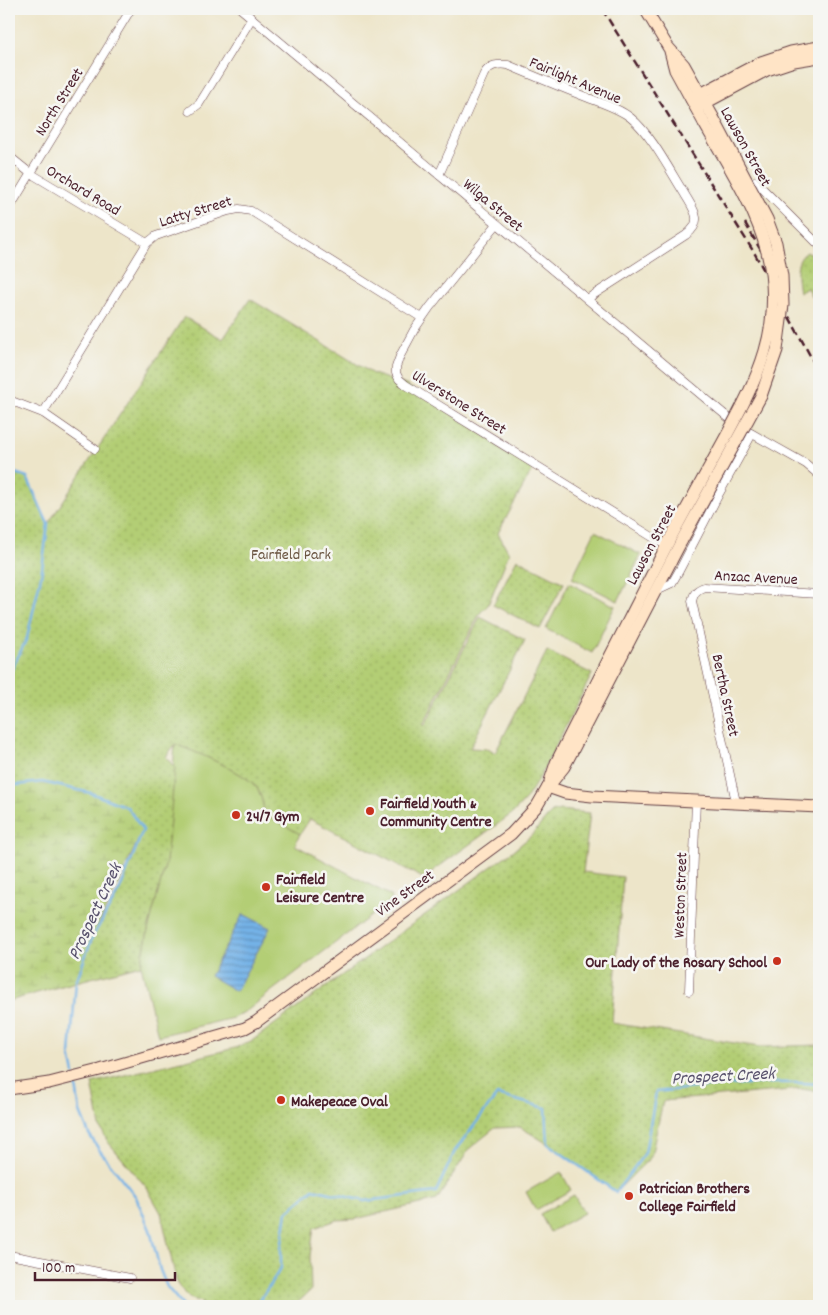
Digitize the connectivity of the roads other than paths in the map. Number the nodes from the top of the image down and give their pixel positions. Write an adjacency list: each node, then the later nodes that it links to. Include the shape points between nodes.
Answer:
1 (131, 9): 10 (street, North Street)
2 (241, 9): 4 (street, Wilga Street)
3 (645, 9): 7 (main road, Lawson Street, via 668,47 684,65)
4 (252, 18): 8 (street, via 198,104); 11 (street, Wilga Street)
5 (819, 47): 7 (main road, via 761,62)
6 (819, 57): 7 (main road, via 768,70)
7 (698, 101): 24 (main road, Lawson Street, bridge, via 757,223 767,252 772,310 764,360)
8 (190, 111)
9 (9, 156): 10 (street, Orchard Road)
10 (30, 173): 13 (street, North Street); 15 (street, Orchard Road)
11 (439, 175): 14 (street, Wilga Street); 17 (street, Fairlight Avenue, via 484,74 495,65 508,65 608,106 631,119 649,139 692,207 696,226)
12 (755, 180): 16 (street)
13 (9, 208)
14 (497, 224): 17 (street, Wilga Street); 18 (street, Ulverstone Street)
15 (147, 243): 18 (street, Latty Street, via 156,236 217,214 251,211); 20 (street, Latty Street)
16 (819, 245)
17 (587, 299): 21 (street, Wilga Street)
18 (422, 318): 25 (street, Ulverstone Street, via 400,356 396,367 399,379)
19 (9, 400): 20 (street)
20 (43, 413): 22 (street)
21 (730, 419)
22 (95, 449)
23 (816, 472): 26 (street, Lawson Street, via 751,433 672,583)
24 (677, 538): 25 (main road, Lawson Street); 26 (main road, Lawson Street)
25 (667, 546): 29 (main road, Lawson Street, via 556,763)
26 (655, 592): 29 (main road, Lawson Street, via 564,767)
27 (694, 594): 28 (street, Anzac Avenue, via 704,587); 31 (street, Bertha Street, via 692,601)
28 (819, 594)
29 (548, 787): 30 (main road, via 564,793 592,796); 34 (main road, Vine Street, via 537,806 510,834 256,1022 230,1033 100,1070 50,1083)
30 (696, 800): 31 (main road); 33 (street, Weston Street)
31 (736, 802): 32 (main road)
32 (819, 807)
33 (689, 991)
34 (9, 1089)
35 (9, 1255): 36 (street)
36 (130, 1278)

